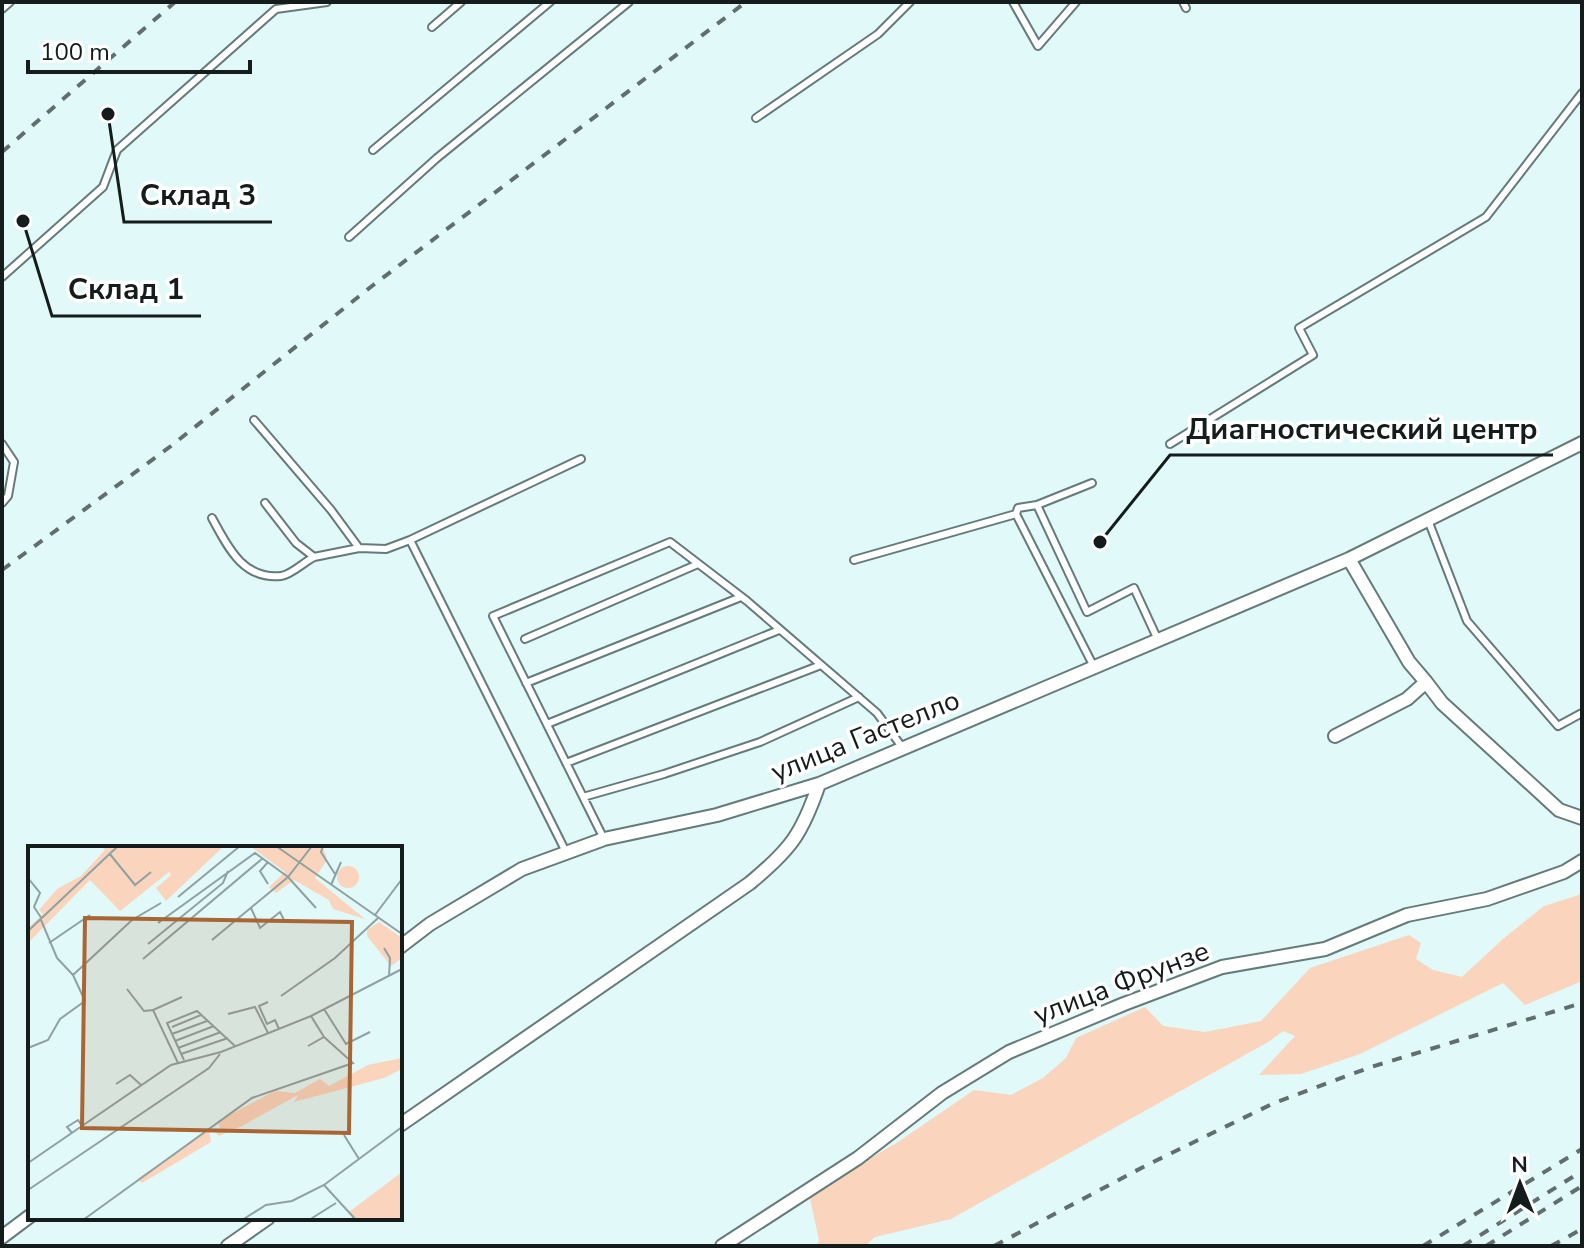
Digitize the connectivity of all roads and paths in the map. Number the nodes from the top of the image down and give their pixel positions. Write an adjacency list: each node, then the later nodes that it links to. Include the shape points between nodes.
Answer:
1 (10, 2): 9 (lane)
2 (327, 2): 15 (lane, via 276,9 117,150 103,187)
3 (461, 2): 10 (lane)
4 (550, 2): 13 (lane)
5 (629, 2): 14 (lane)
6 (910, 2): 12 (lane, via 878,34)
7 (1013, 2): 8 (lane, via 1038,46)
8 (1076, 2)
9 (2, 9)
10 (432, 27)
11 (1582, 93): 19 (lane, via 1486,217 1299,328 1313,355)
12 (756, 118)
13 (373, 150)
14 (349, 237)
15 (2, 277)
16 (254, 420): 29 (lane)
17 (1582, 443): 27 (street, улица Гастелло)
18 (2, 444): 22 (lane, via 14,462)
19 (1170, 444)
20 (581, 459): 28 (lane)
21 (1092, 483): 24 (lane)
22 (2, 503)
23 (265, 503): 30 (lane)
24 (1037, 505): 25 (lane, via 1018,508); 37 (lane, via 1087,612 1134,588)
25 (1016, 514): 32 (lane); 39 (lane)
26 (212, 518): 30 (lane, via 234,558 261,574 283,576)
27 (1428, 520): 31 (street, улица Гастелло); 43 (lane, via 1467,621 1558,726)
28 (410, 540): 29 (lane, via 386,549); 52 (lane)
29 (359, 548): 30 (lane)
30 (314, 557)
31 (1349, 559): 37 (street, улица Гастелло); 40 (street)
32 (854, 560)
33 (698, 564): 34 (lane); 36 (lane); 41 (lane, via 670,542 493,616)
34 (741, 597): 35 (lane); 41 (lane)
35 (779, 630): 38 (lane); 44 (lane)
36 (525, 639)
37 (1158, 640): 39 (street, улица Гастелло)
38 (821, 665): 42 (lane); 47 (lane)
39 (1094, 667): 46 (street, улица Гастелло)
40 (1426, 682): 45 (street, via 1407,699); 50 (street, via 1442,703 1559,810)
41 (526, 683): 44 (lane)
42 (859, 697): 46 (lane); 49 (lane, via 760,742)
43 (1582, 713)
44 (547, 724): 47 (lane)
45 (1335, 736)
46 (902, 747): 48 (street, улица Гастелло)
47 (566, 763): 49 (lane)
48 (819, 784): 51 (street, улица Гастелло, via 717,815); 55 (street, via 806,821 782,857)
49 (583, 797): 51 (lane)
50 (1582, 818)
51 (604, 839): 52 (street, улица Гастелло)
52 (567, 854): 54 (street, улица Гастелло, via 522,869)
53 (1582, 861): 60 (street, улица Фрунзе, via 1487,899 1407,915 1325,949 1222,967 1009,1052)
54 (402, 945)
55 (402, 1124)
56 (28, 1217): 58 (street)
57 (265, 1220): 59 (street)
58 (3, 1235)
59 (228, 1246)
60 (722, 1246)

